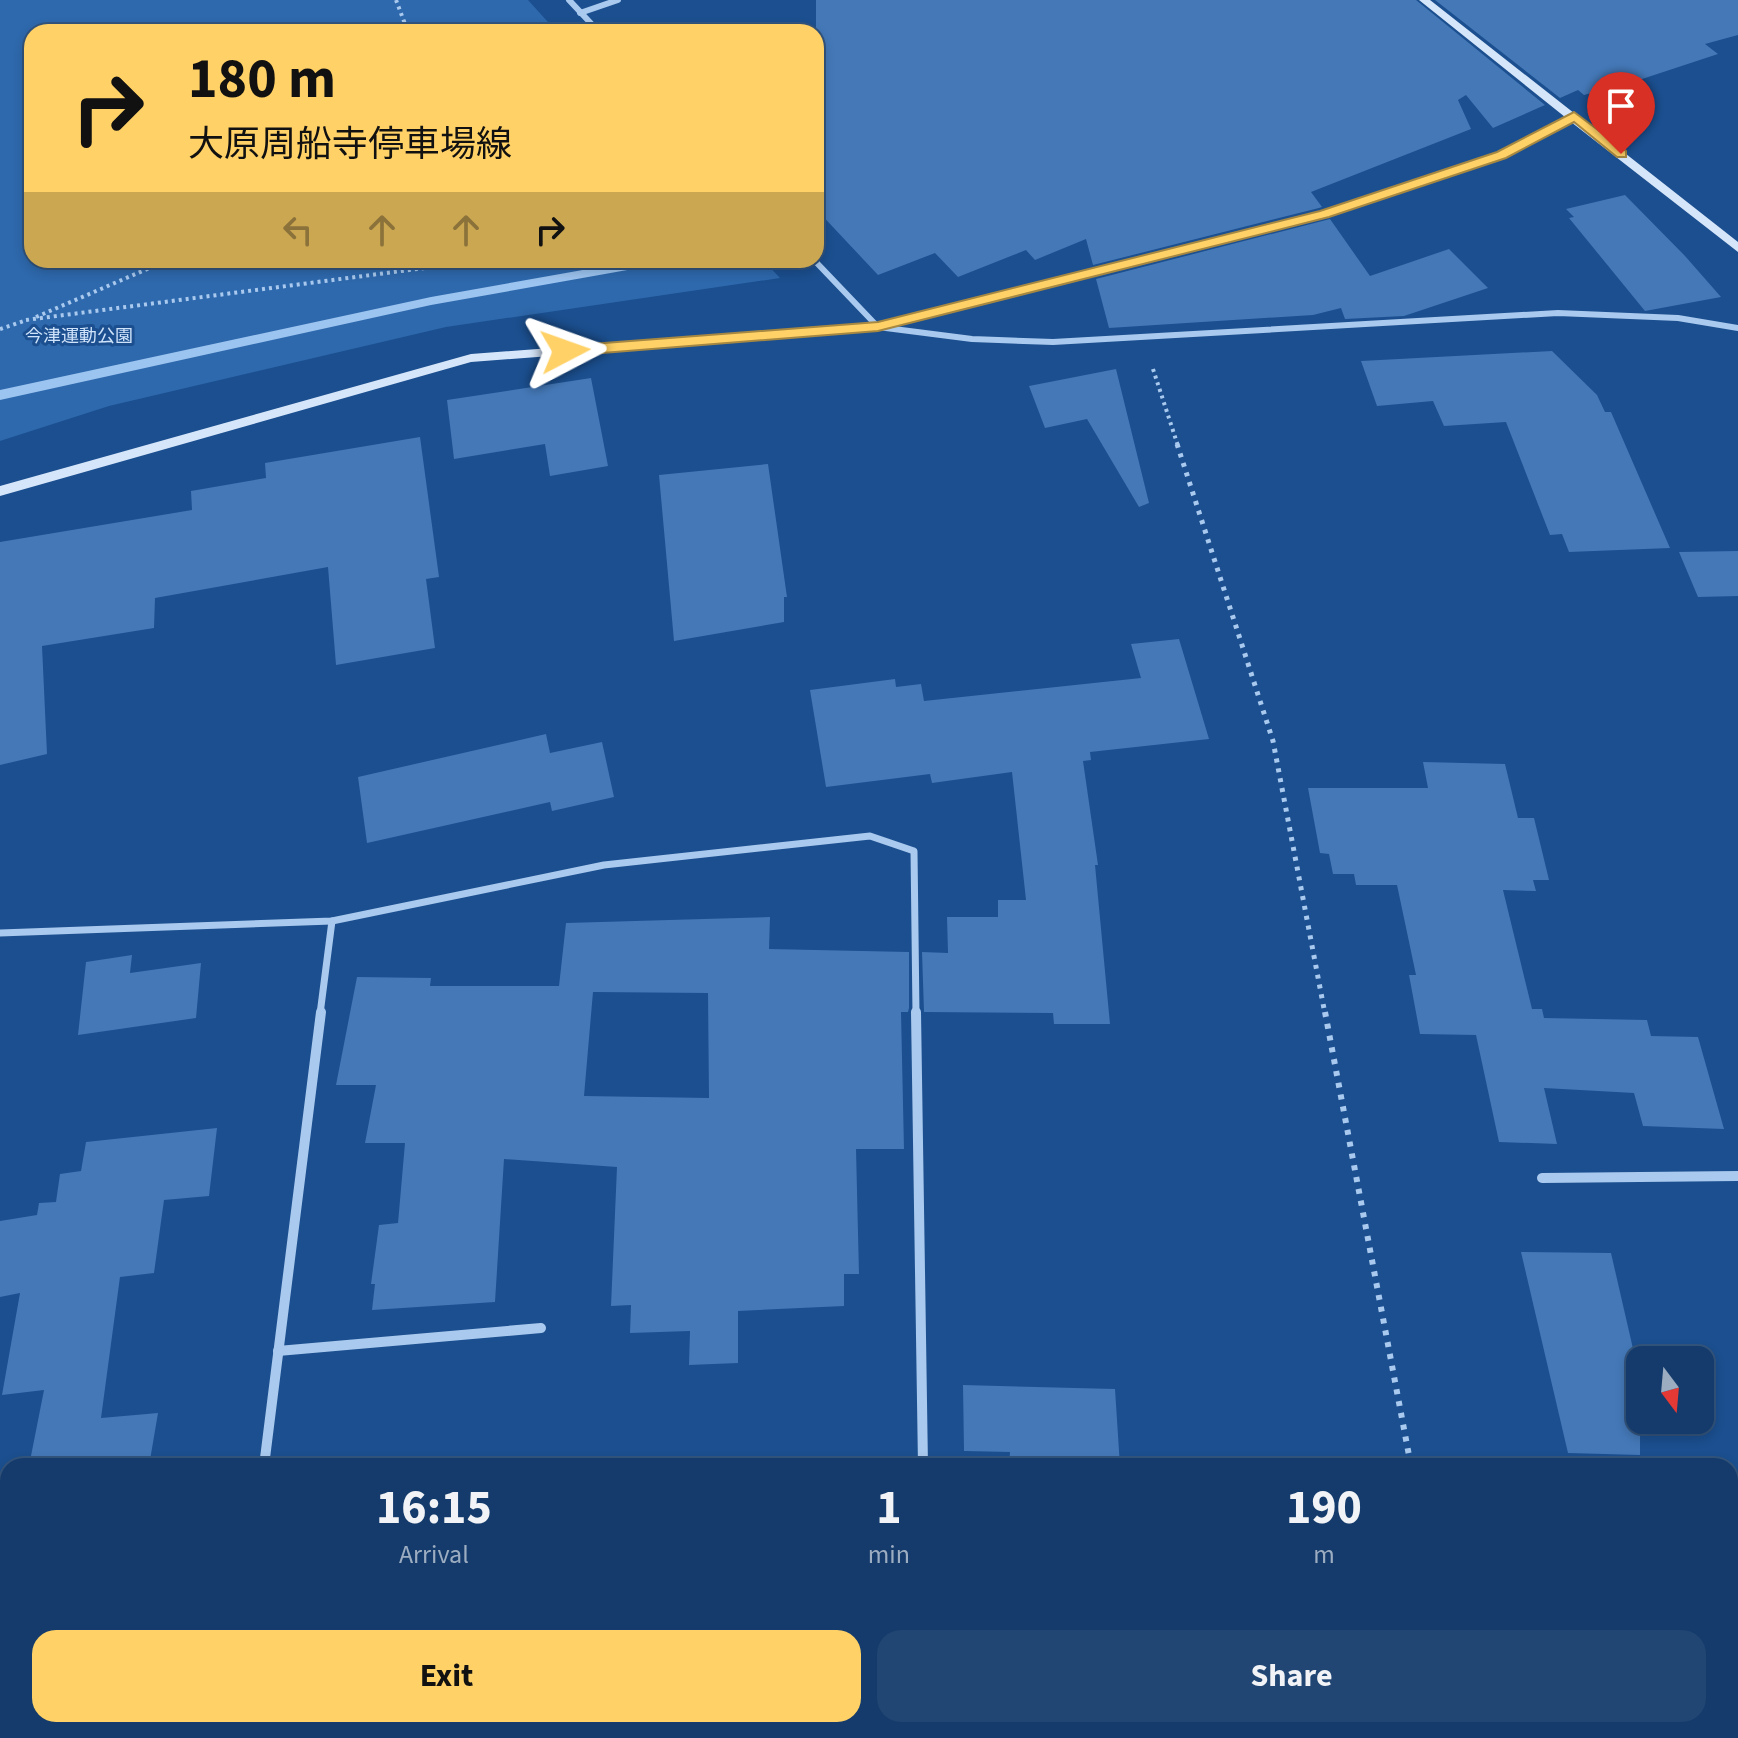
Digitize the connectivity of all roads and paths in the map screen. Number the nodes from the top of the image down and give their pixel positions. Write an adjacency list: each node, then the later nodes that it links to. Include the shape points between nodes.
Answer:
1 (396, 0): 6 (path)
2 (569, 0): 5 (street)
3 (618, 0): 5 (street)
4 (1424, 0): 8 (street)
5 (580, 13): 7 (street)
6 (405, 24)
7 (591, 24)
8 (1574, 116): 9 (street); 14 (street, via 1502,155 1324,214)
9 (1738, 248)
10 (151, 268): 13 (path)
11 (425, 268): 13 (path)
12 (822, 268): 14 (street)
13 (26, 320): 16 (path)
14 (878, 327): 17 (street, via 972,339); 18 (street, via 471,358)
15 (1738, 328): 17 (street, via 1678,318 1558,313)
16 (0, 329)
17 (1143, 338): 27 (path, via 1273,741)
18 (0, 491)
19 (332, 921): 20 (street); 24 (street); 26 (street, via 604,865 870,836 914,851)
20 (0, 933)
21 (1738, 1176): 22 (street)
22 (1542, 1178)
23 (541, 1328): 24 (street)
24 (278, 1351): 25 (street)
25 (265, 1458)
26 (923, 1458)
27 (1409, 1458)

